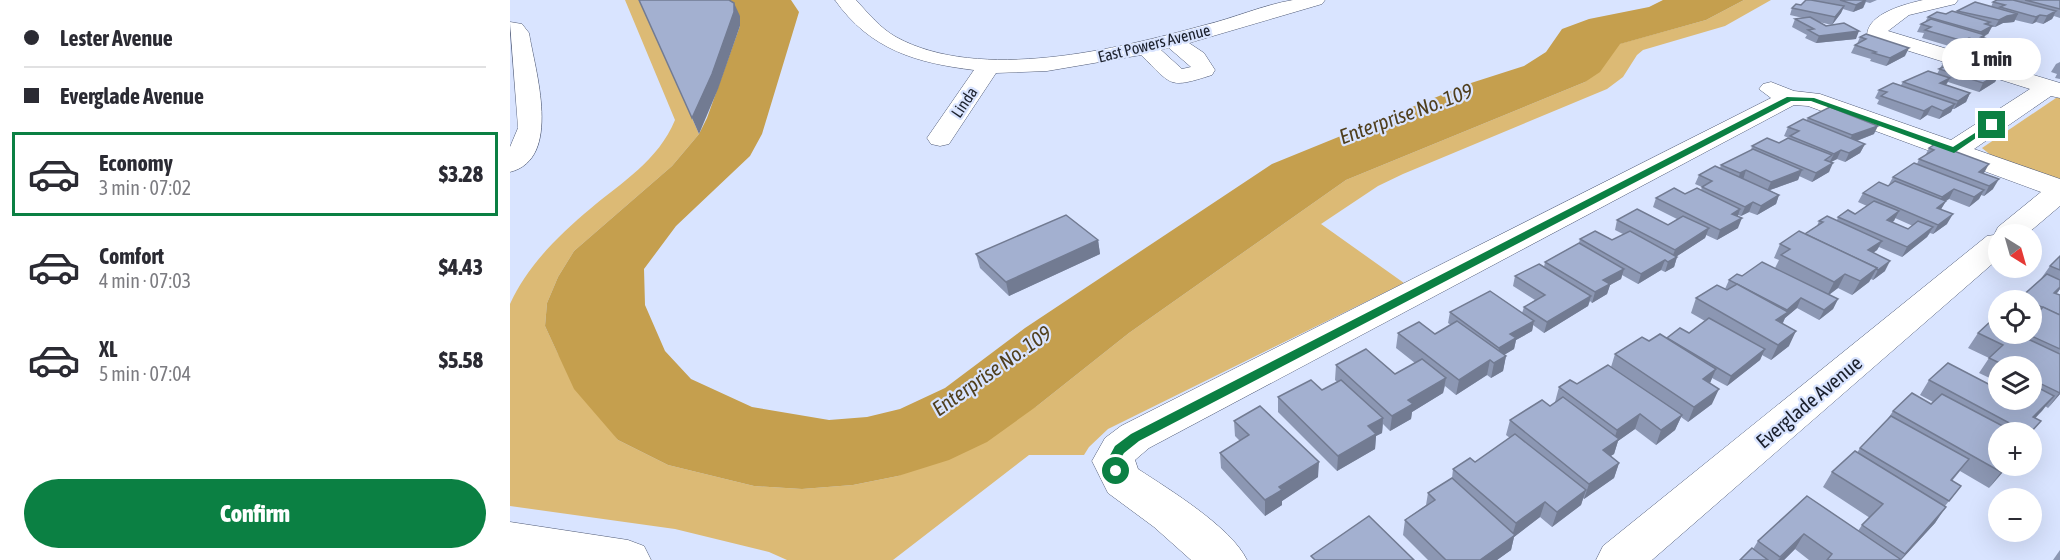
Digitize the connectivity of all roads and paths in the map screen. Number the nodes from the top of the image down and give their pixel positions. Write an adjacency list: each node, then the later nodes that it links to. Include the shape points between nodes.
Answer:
1 (844, 0): 7 (street, East Powers Avenue, via 890,42 948,60)
2 (1315, 0): 5 (street, East Powers Avenue)
3 (1948, 0): 8 (street, via 1902,10 1878,29 1878,35)
4 (512, 28): 11 (street, via 519,33 531,128 524,148)
5 (1172, 40): 6 (street, East Powers Avenue); 6 (street, via 1196,58 1204,70 1178,78)
6 (1145, 47): 7 (street, East Powers Avenue, via 1089,59)
7 (989, 66): 9 (street, Linda)
8 (2054, 89): 10 (street)
9 (940, 138)
10 (1954, 150): 12 (street); 17 (street, via 1812,99 1779,93 1135,437 1113,461 1123,481)
11 (510, 164)
12 (2060, 190): 13 (street)
13 (2021, 224)
14 (1988, 251): 18 (street, Everglade Avenue)
15 (510, 542): 16 (street)
16 (628, 560)
17 (1224, 560)
18 (1619, 560)

